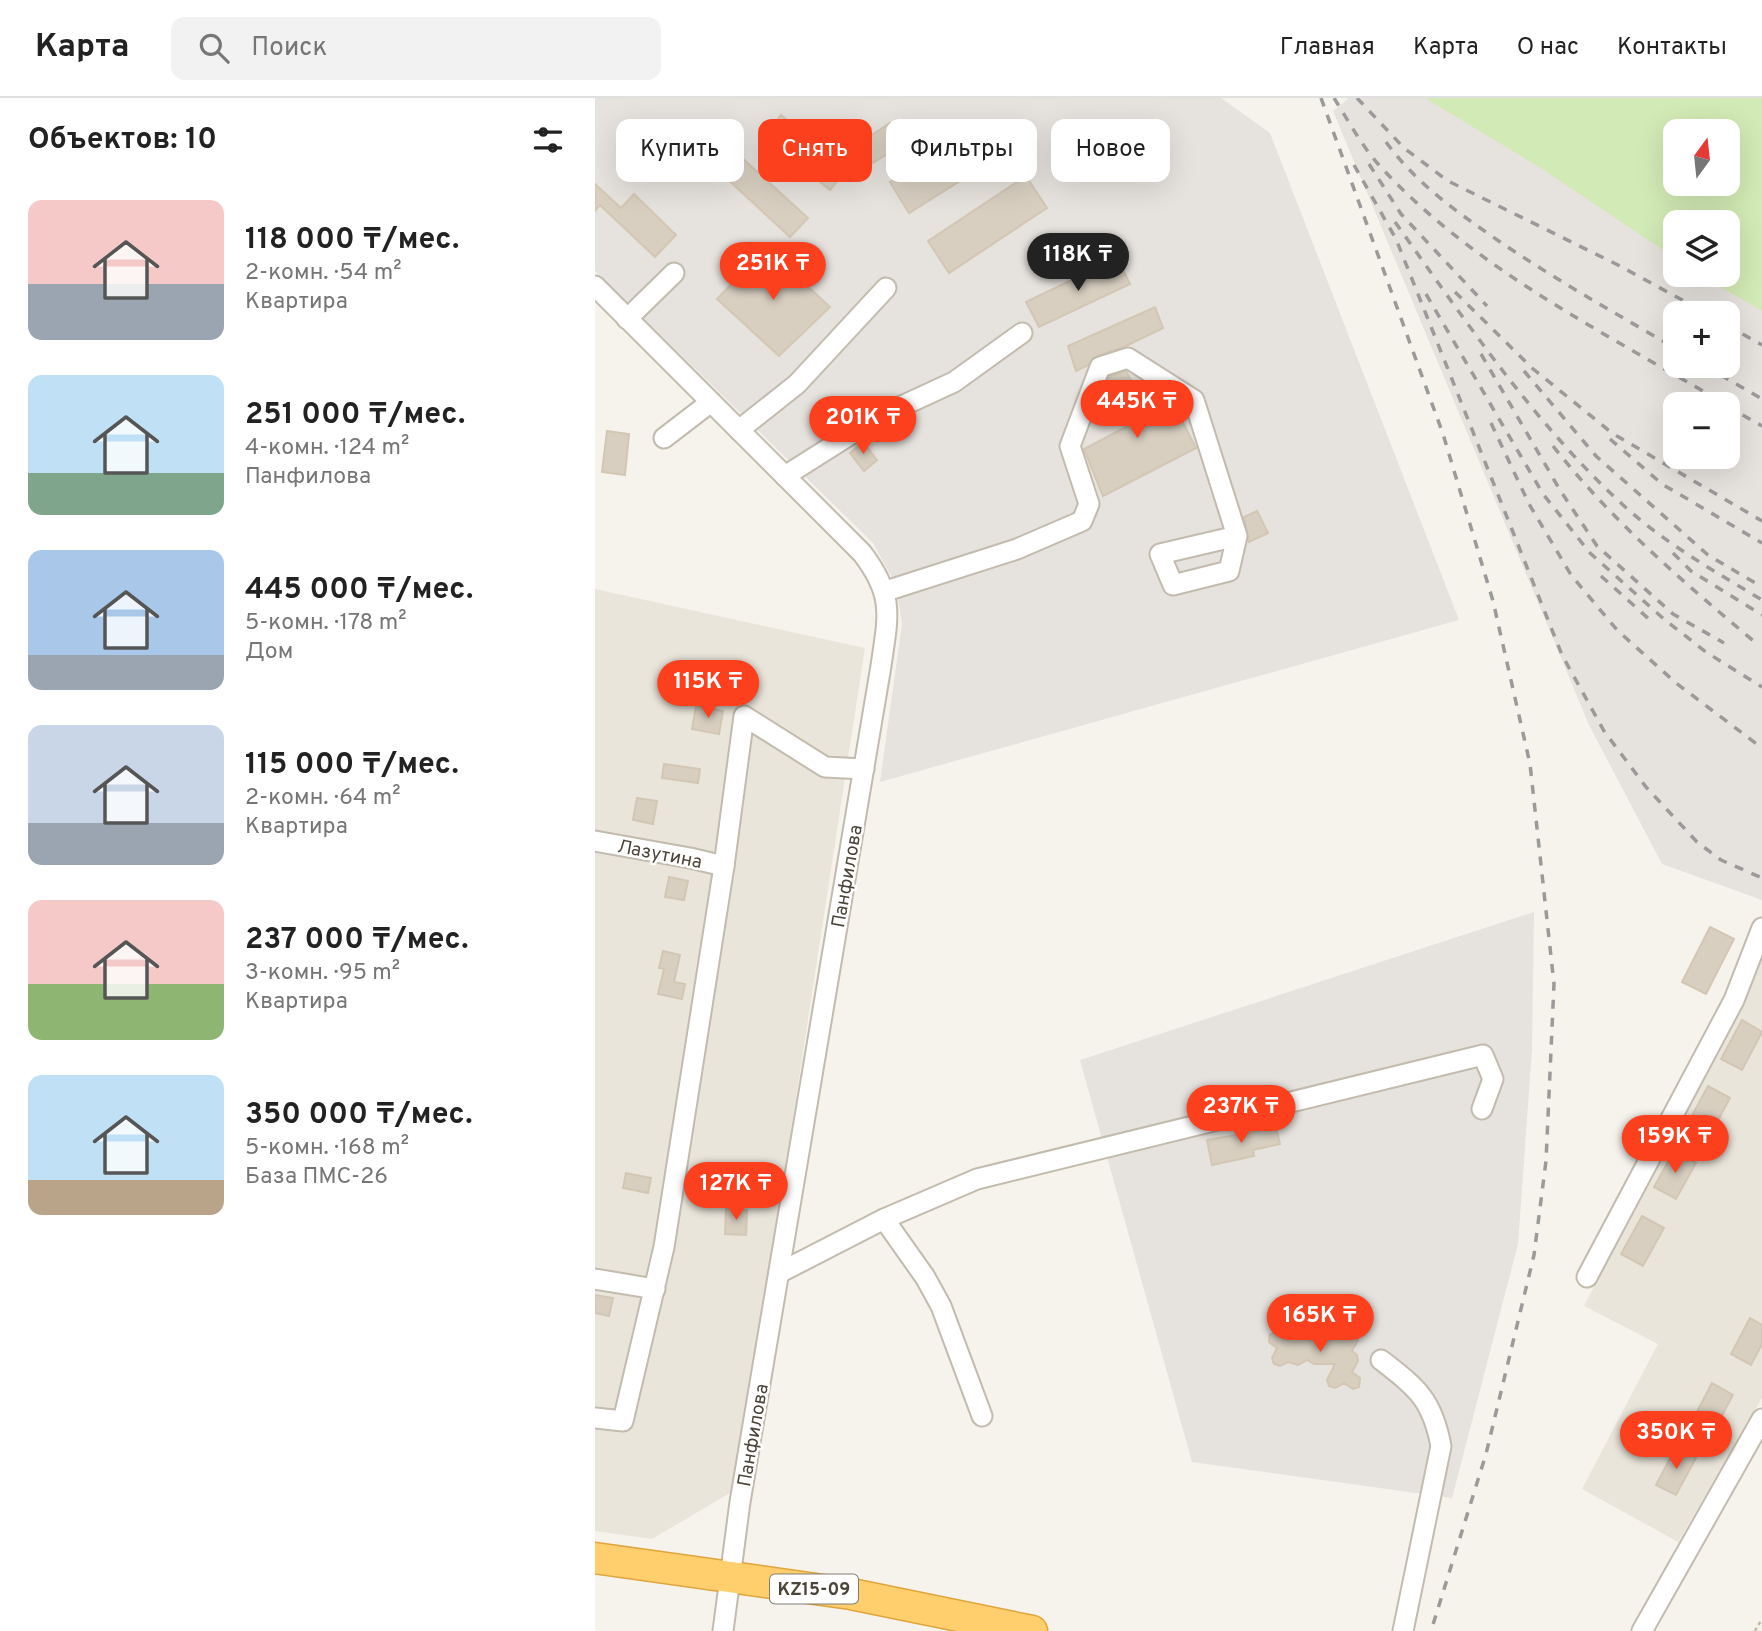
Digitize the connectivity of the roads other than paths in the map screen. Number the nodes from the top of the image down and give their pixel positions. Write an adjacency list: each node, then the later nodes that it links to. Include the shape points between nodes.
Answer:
1 (674, 273): 4 (street)
2 (595, 286): 4 (street, Панфилова)
3 (886, 288): 7 (street, via 797,384)
4 (628, 319): 6 (street, Панфилова)
5 (1022, 333): 9 (street, via 954,382 878,417)
6 (711, 402): 7 (street, Панфилова); 8 (street)
7 (739, 430): 9 (street, Панфилова)
8 (664, 438)
9 (785, 476): 11 (street, Панфилова, via 862,553)
10 (1237, 536): 11 (street, via 1194,400 1128,358 1100,367 1070,446 1089,504 1082,521 1017,549)
11 (885, 591): 12 (street, Панфилова, via 886,625)
12 (864, 769): 14 (street, via 825,767 744,716); 18 (street, Панфилова)
13 (595, 841): 14 (street, Лазутина)
14 (724, 866): 21 (street)
15 (1762, 928): 19 (street, via 1734,1000)
16 (1482, 1109): 17 (street, via 1493,1079 1483,1055 977,1179)
17 (884, 1219): 18 (street); 23 (street, via 941,1306)
18 (779, 1273): 27 (street, Панфилова)
19 (1587, 1277)
20 (595, 1279): 21 (street)
21 (655, 1289): 24 (street, via 623,1421)
22 (1381, 1360): 30 (street, via 1419,1390 1437,1426 1441,1446)
23 (982, 1416)
24 (595, 1418)
25 (1762, 1419): 31 (street)
26 (595, 1558): 27 (highway, KZ15-09)
27 (729, 1577): 28 (street, Панфилова); 29 (highway, KZ15-09, via 851,1594)
28 (723, 1631)
29 (1032, 1631)
30 (1403, 1631)
31 (1642, 1631)

